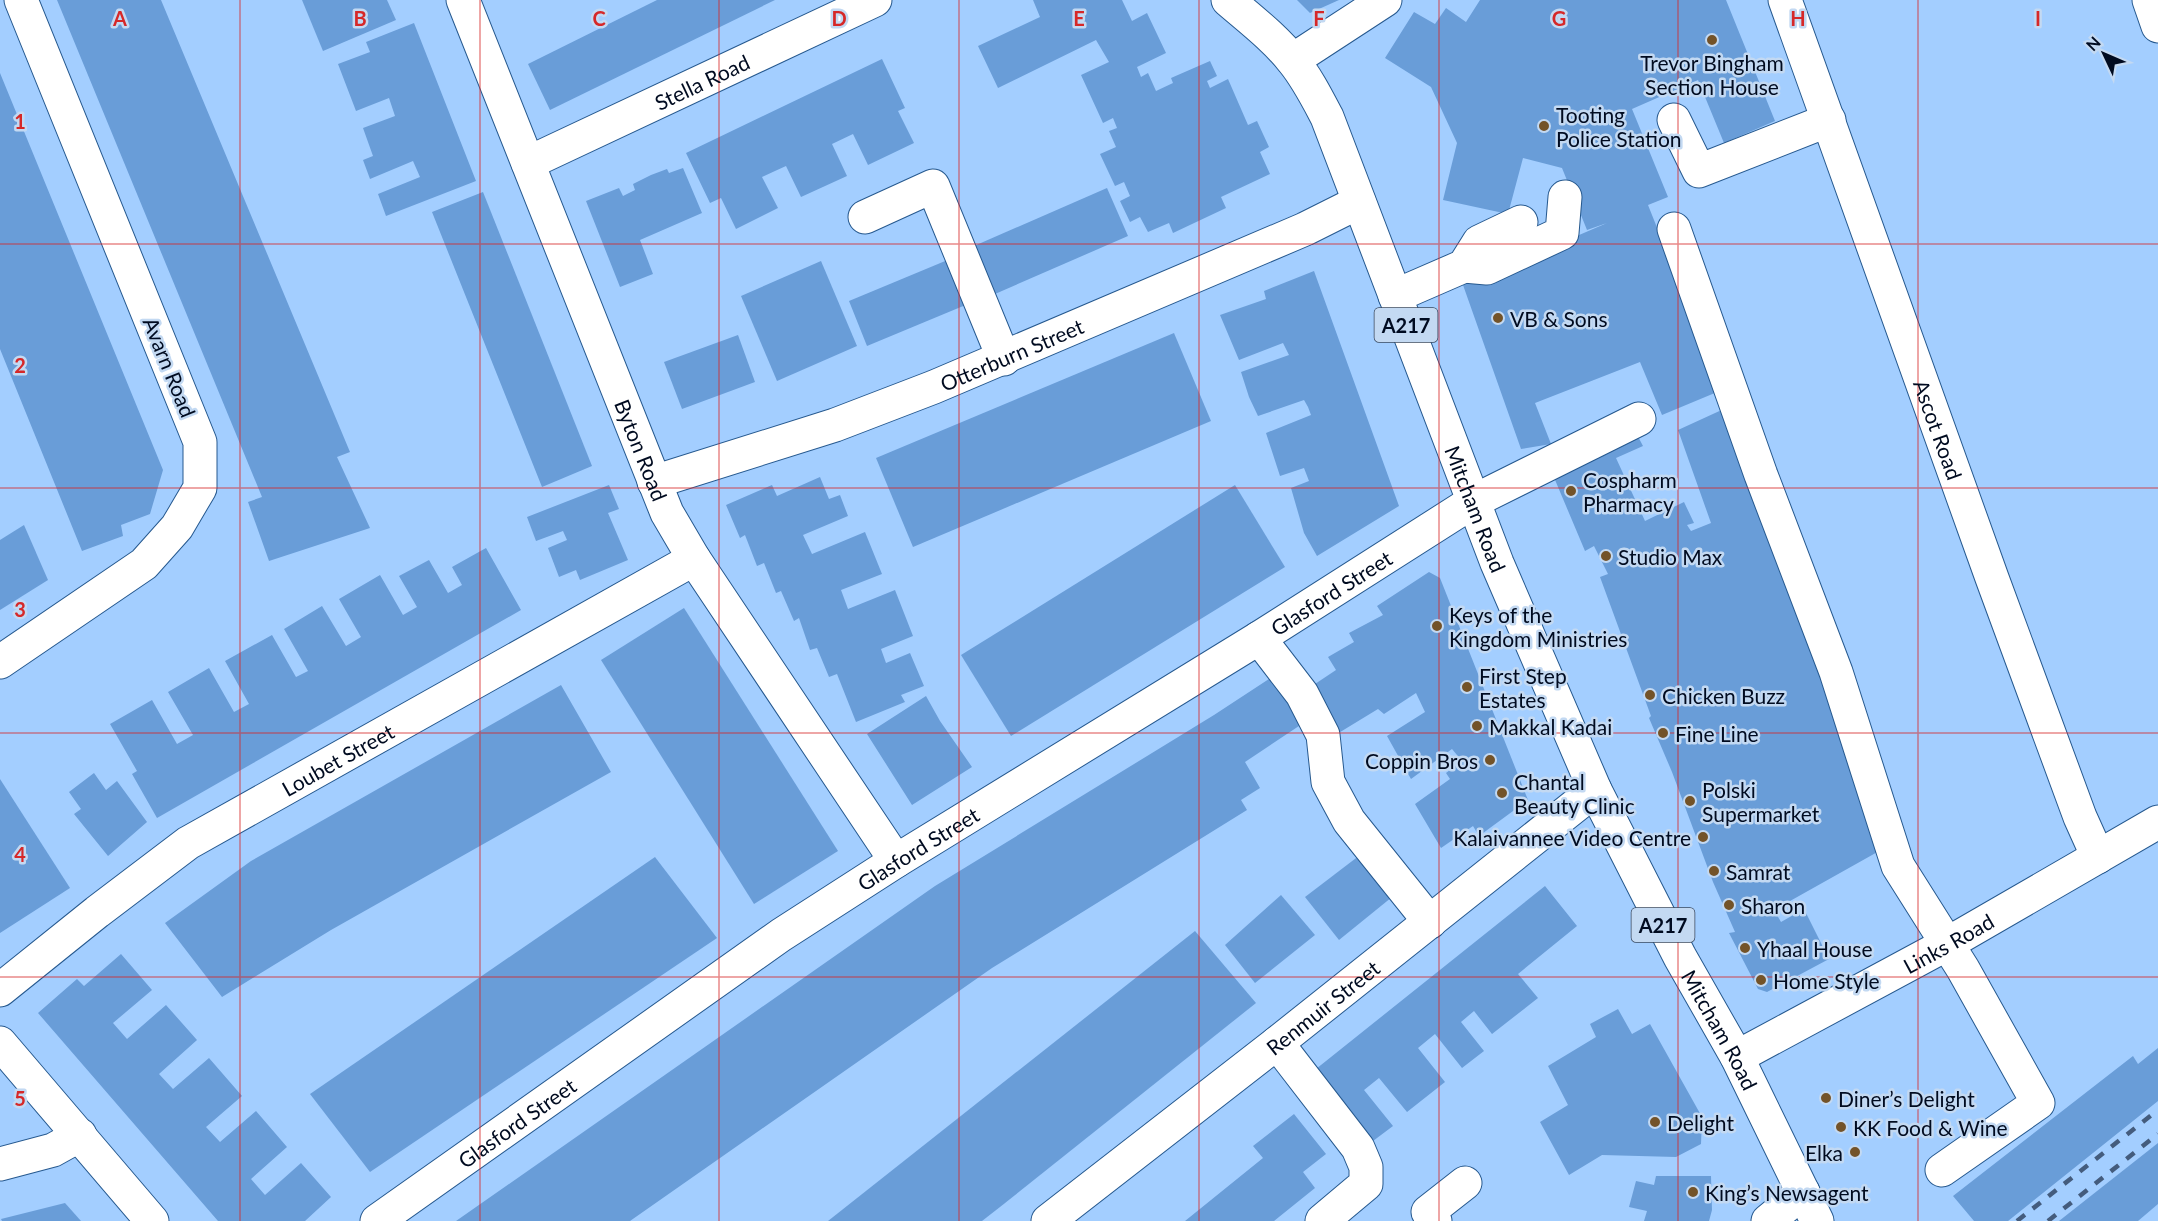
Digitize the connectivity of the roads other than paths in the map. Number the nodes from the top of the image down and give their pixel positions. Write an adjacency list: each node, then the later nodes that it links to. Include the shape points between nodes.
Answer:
1 (21, 0): 26 (street, Avarn Road, via 200,442 200,488 177,527 144,564)
2 (463, 0): 12 (street, Byton Road)
3 (875, 0): 12 (street, Stella Road)
4 (1228, 0): 9 (street, Mitcham Road / A217)
5 (1385, 0): 9 (street)
6 (1785, 0): 11 (street, Ascot Road)
7 (2149, 0): 8 (street)
8 (2158, 26)
9 (1293, 60): 14 (street, Mitcham Road / A217, via 1327,117)
10 (1674, 120): 11 (street, via 1699,171)
11 (1829, 120): 29 (street, Ascot Road, via 1992,578)
12 (528, 164): 22 (street, Byton Road)
13 (1565, 197): 18 (street, via 1562,233 1487,268)
14 (1359, 202): 19 (street, Mitcham Road / A217); 20 (street, Otterburn Street)
15 (865, 217): 20 (street, via 933,186)
16 (1521, 222): 18 (street, via 1479,242)
17 (1674, 229): 32 (street, via 1836,672 1898,866)
18 (1464, 266): 19 (street)
19 (1395, 296): 23 (street, Mitcham Road / A217)
20 (1004, 359): 22 (street, Otterburn Street, via 835,425)
21 (1639, 419): 23 (street, Glasford Street)
22 (654, 482): 24 (street, Byton Road)
23 (1474, 501): 25 (street, Glasford Street); 27 (street, Mitcham Road / A217)
24 (694, 559): 30 (street, Byton Road); 33 (street, Loubet Street, via 188,843)
25 (1259, 638): 30 (street, Glasford Street); 31 (street, via 1302,694 1323,735 1328,782 1349,821)
26 (0, 662)
27 (1595, 790): 31 (street, Renmuir Street); 36 (street, Mitcham Road / A217, via 1680,957)
28 (2158, 822): 29 (street, Links Road)
29 (2097, 857): 32 (street, Links Road)
30 (896, 861): 43 (street, Glasford Street, via 781,935)
31 (1430, 922): 35 (street, Renmuir Street)
32 (1947, 944): 36 (street, Links Road); 39 (street, via 2038,1103)
33 (0, 990)
34 (0, 1043): 37 (street)
35 (1277, 1043): 44 (street, Renmuir Street); 45 (street, via 1358,1148 1366,1167 1366,1184)
36 (1737, 1057): 41 (street, Mitcham Road / A217)
37 (80, 1135): 38 (street, via 53,1150); 42 (street)
38 (0, 1164)
39 (1942, 1170)
40 (1466, 1183): 46 (street, via 1428,1212)
41 (1803, 1192): 47 (street); 48 (street, Mitcham Road / A217)
42 (152, 1221)
43 (377, 1221)
44 (1047, 1221)
45 (1322, 1221)
46 (1435, 1221)
47 (1768, 1221)
48 (1817, 1221)

